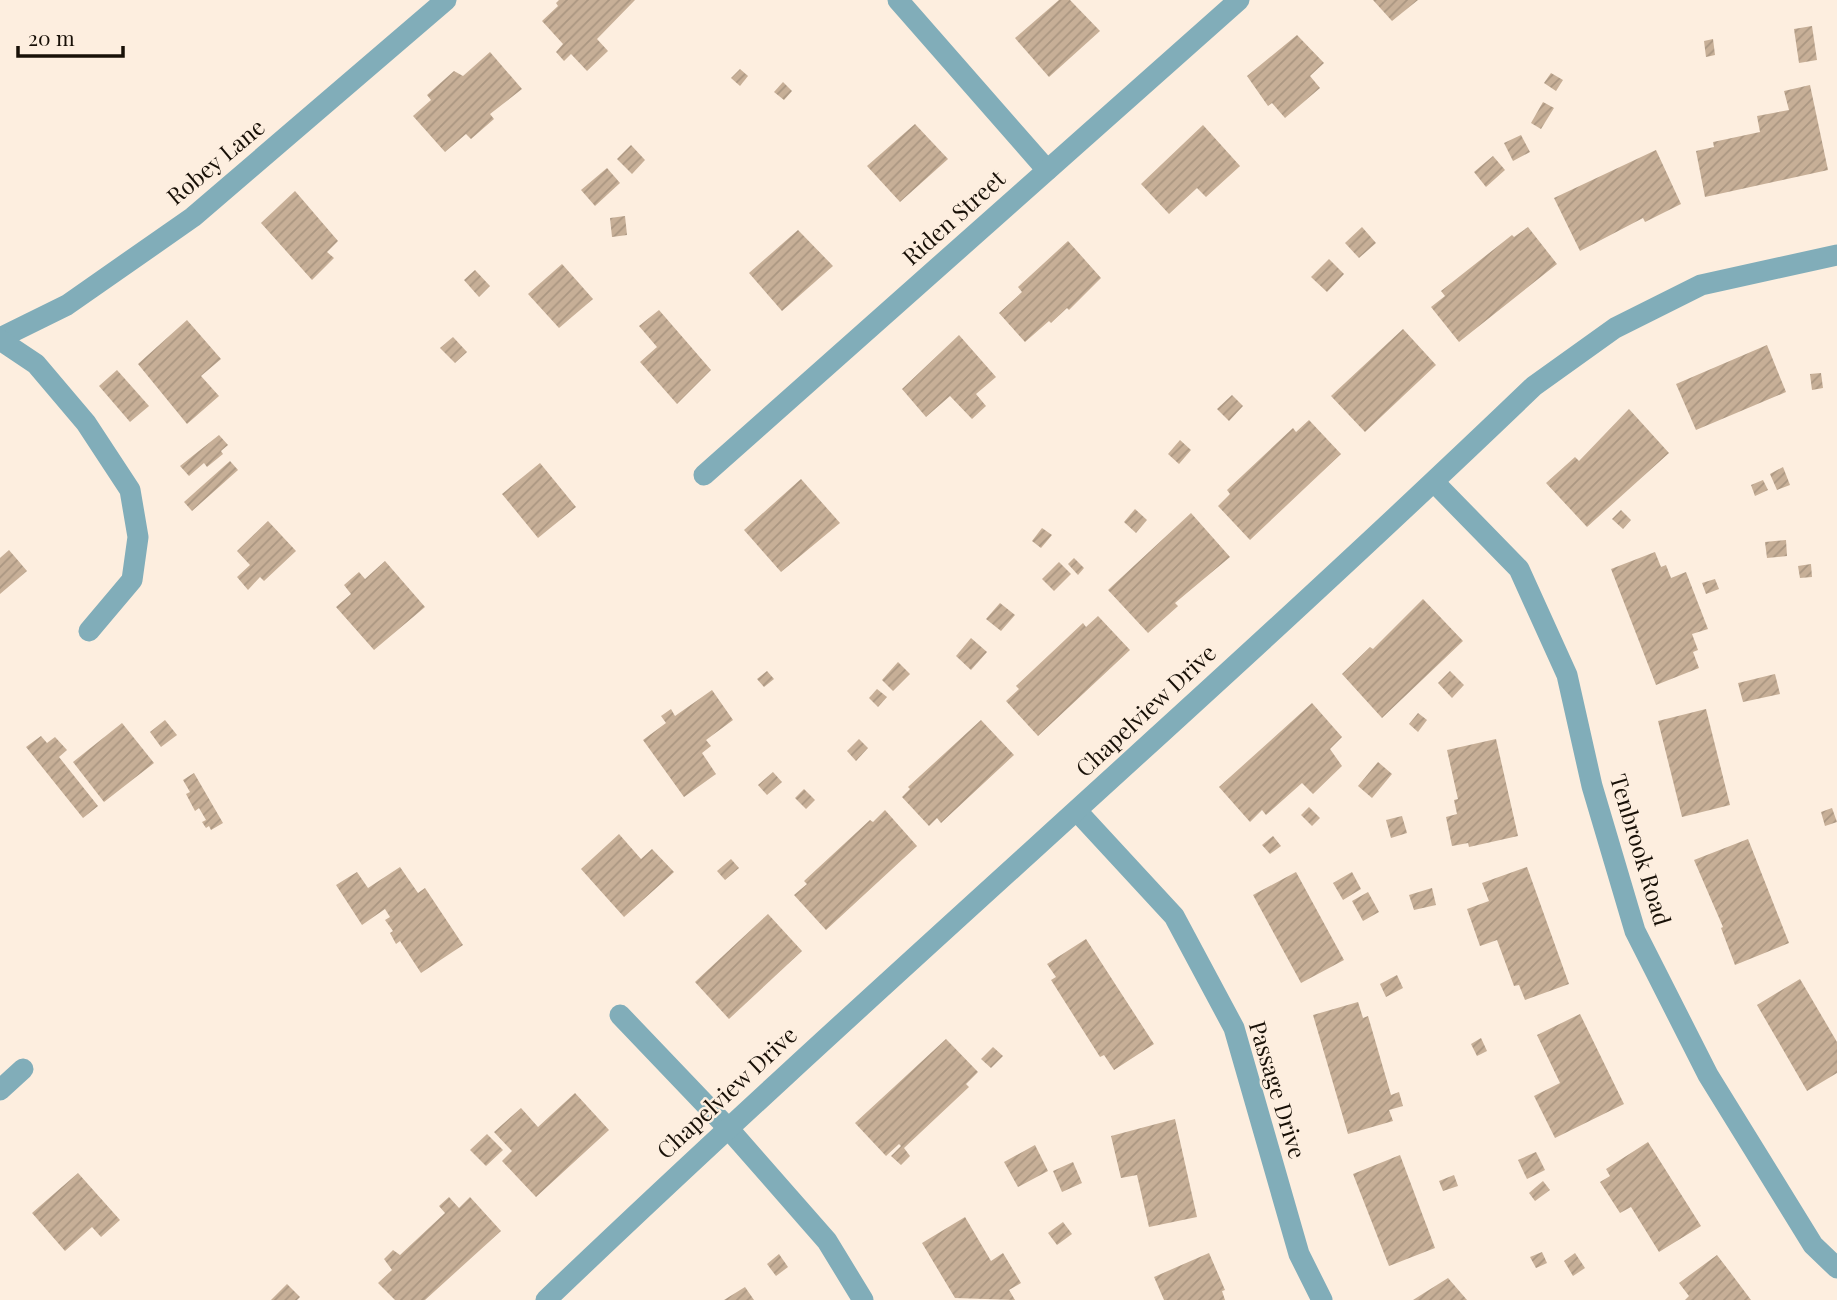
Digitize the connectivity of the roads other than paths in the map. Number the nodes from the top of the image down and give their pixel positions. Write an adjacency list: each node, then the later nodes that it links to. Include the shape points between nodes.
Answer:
1 (446, 0): 6 (street, Robey Lane, via 193,217 67,305)
2 (898, 0): 4 (street)
3 (1239, 0): 4 (street, Riden Street)
4 (1047, 170): 7 (street, Riden Street)
5 (1837, 255): 8 (street, Chapelview Drive, via 1701,285 1615,328 1534,386)
6 (0, 339): 9 (street, via 36,364 86,423 130,490 138,537 132,580)
7 (704, 475)
8 (1434, 482): 10 (street, Chapelview Drive); 15 (street, Tenbrook Road, via 1519,569 1567,675 1592,786 1635,931 1708,1074 1813,1245)
9 (89, 631)
10 (1077, 811): 14 (street, Chapelview Drive); 18 (street, Passage Drive, via 1174,916 1234,1028 1299,1254)
11 (620, 1014): 14 (street)
12 (23, 1069): 13 (street)
13 (0, 1090)
14 (727, 1127): 16 (street, Chapelview Drive); 17 (street, via 827,1241)
15 (1837, 1268)
16 (546, 1300)
17 (863, 1300)
18 (1322, 1300)

